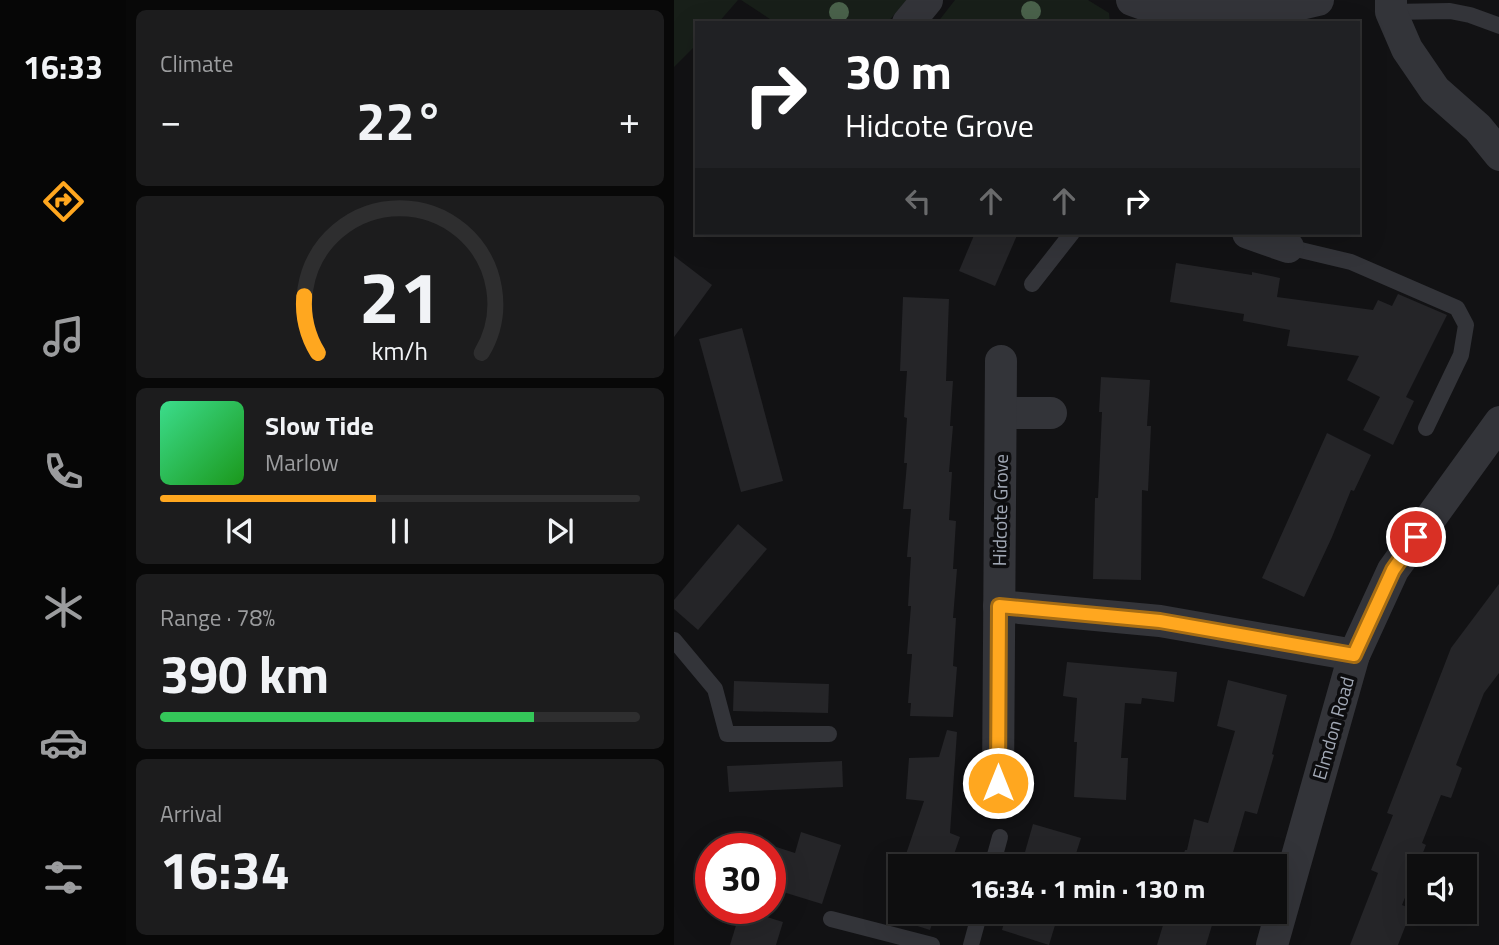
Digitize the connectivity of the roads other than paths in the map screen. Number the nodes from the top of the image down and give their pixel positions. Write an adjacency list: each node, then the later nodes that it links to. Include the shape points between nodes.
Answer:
1 (927, 0): 5 (street)
2 (1318, 0): 4 (street, via 1227,16)
3 (1391, 6): 6 (lane, via 1450,10); 7 (street, via 1407,49 1435,90 1478,128)
4 (1137, 9)
5 (910, 21)
6 (1499, 26)
7 (1499, 155)
8 (1070, 235): 11 (lane)
9 (1254, 235): 10 (street)
10 (1288, 247): 16 (lane, via 1351,262 1457,308 1466,326 1461,355)
11 (1032, 284)
12 (1001, 361): 13 (street, Hidcote Grove)
13 (1002, 413): 14 (street); 17 (street, Hidcote Grove)
14 (1051, 413)
15 (1499, 422): 19 (street, Elmdon Road, via 1393,570)
16 (1426, 428)
17 (999, 606): 19 (street, via 1160,621); 21 (street, Hidcote Grove)
18 (674, 640): 20 (lane, via 715,689 727,734)
19 (1354, 655): 28 (street, Elmdon Road)
20 (829, 734)
21 (998, 783)
22 (1000, 837): 23 (lane)
23 (995, 854)
24 (831, 919): 26 (lane)
25 (977, 924): 27 (lane)
26 (932, 945)
27 (972, 945)
28 (1272, 945)

